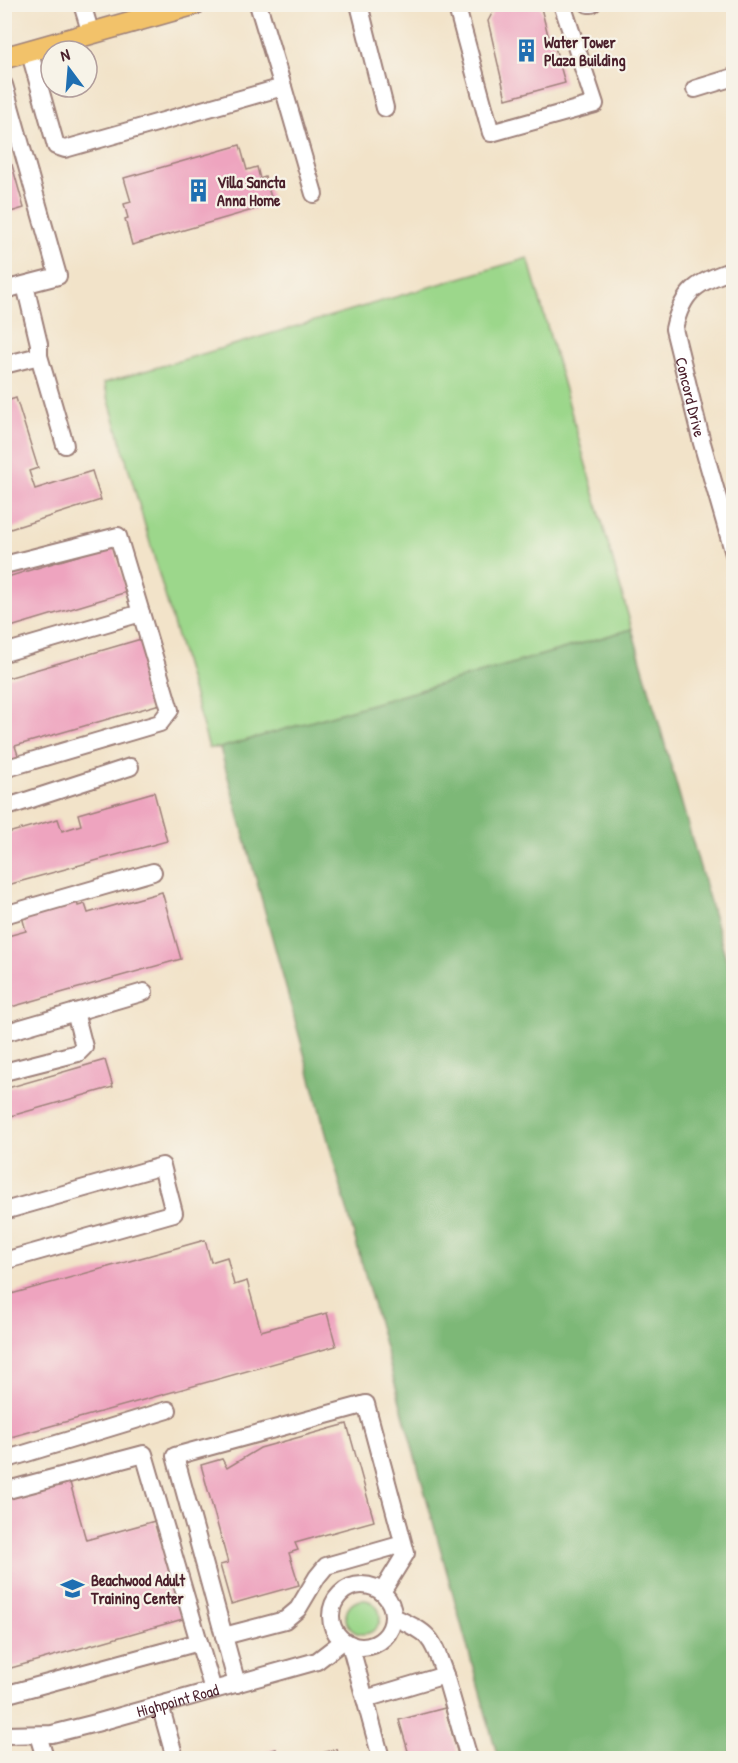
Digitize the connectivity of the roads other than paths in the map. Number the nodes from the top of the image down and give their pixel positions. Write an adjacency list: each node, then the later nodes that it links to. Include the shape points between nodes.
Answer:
1 (82, 4): 9 (street)
2 (195, 4): 9 (main road)
3 (258, 4): 14 (street)
4 (358, 4): 16 (street)
5 (456, 4): 6 (street, via 492,133 595,104)
6 (562, 4)
7 (588, 4): 8 (street)
8 (592, 4)
9 (91, 34): 10 (main road)
10 (29, 50): 11 (main road); 14 (street, via 56,146 65,149)
11 (4, 58)
12 (734, 77): 15 (street)
13 (4, 85): 19 (street, via 58,276)
14 (283, 87): 17 (street)
15 (694, 88)
16 (385, 108)
17 (314, 194)
18 (734, 270): 24 (street, Concord Drive, via 697,285 677,313 674,329)
19 (25, 285): 20 (street); 21 (street)
20 (4, 290)
21 (39, 356): 22 (street); 23 (street)
22 (4, 365)
23 (64, 445)
24 (734, 554)
25 (4, 565): 26 (street, via 118,536)
26 (141, 613): 27 (street); 29 (street, via 170,710 160,723)
27 (4, 652)
28 (130, 767): 30 (street)
29 (4, 770)
30 (4, 808)
31 (153, 872): 32 (street)
32 (4, 915)
33 (144, 992): 34 (street)
34 (75, 1012): 35 (street); 36 (street, via 84,1047 78,1053)
35 (4, 1033)
36 (4, 1072)
37 (4, 1211): 38 (street, via 162,1166 174,1213)
38 (4, 1261)
39 (168, 1410): 40 (street)
40 (4, 1460)
41 (4, 1491): 46 (street, via 144,1454)
42 (404, 1544): 43 (street, via 406,1553); 45 (street, via 326,1566 298,1608 285,1620); 45 (street, via 366,1404 175,1456)
43 (382, 1592): 44 (street); 47 (street, via 363,1584 339,1594 332,1605 331,1619 335,1631)
44 (394, 1617): 47 (street, via 392,1627 380,1642 368,1647); 48 (street, via 421,1629 434,1643)
45 (224, 1636): 49 (street)
46 (199, 1642): 50 (street); 51 (street)
47 (347, 1643): 49 (street, Highpoint Road, via 317,1661); 52 (street)
48 (446, 1675): 52 (street); 59 (street)
49 (237, 1684): 50 (street, Highpoint Road)
50 (213, 1690): 53 (street, Highpoint Road)
51 (4, 1695)
52 (365, 1700): 58 (street)
53 (160, 1706): 55 (street, Highpoint Road); 57 (street)
54 (4, 1735): 55 (street, Highpoint Road)
55 (38, 1735): 56 (street)
56 (45, 1758)
57 (175, 1758)
58 (381, 1758)
59 (469, 1758)

